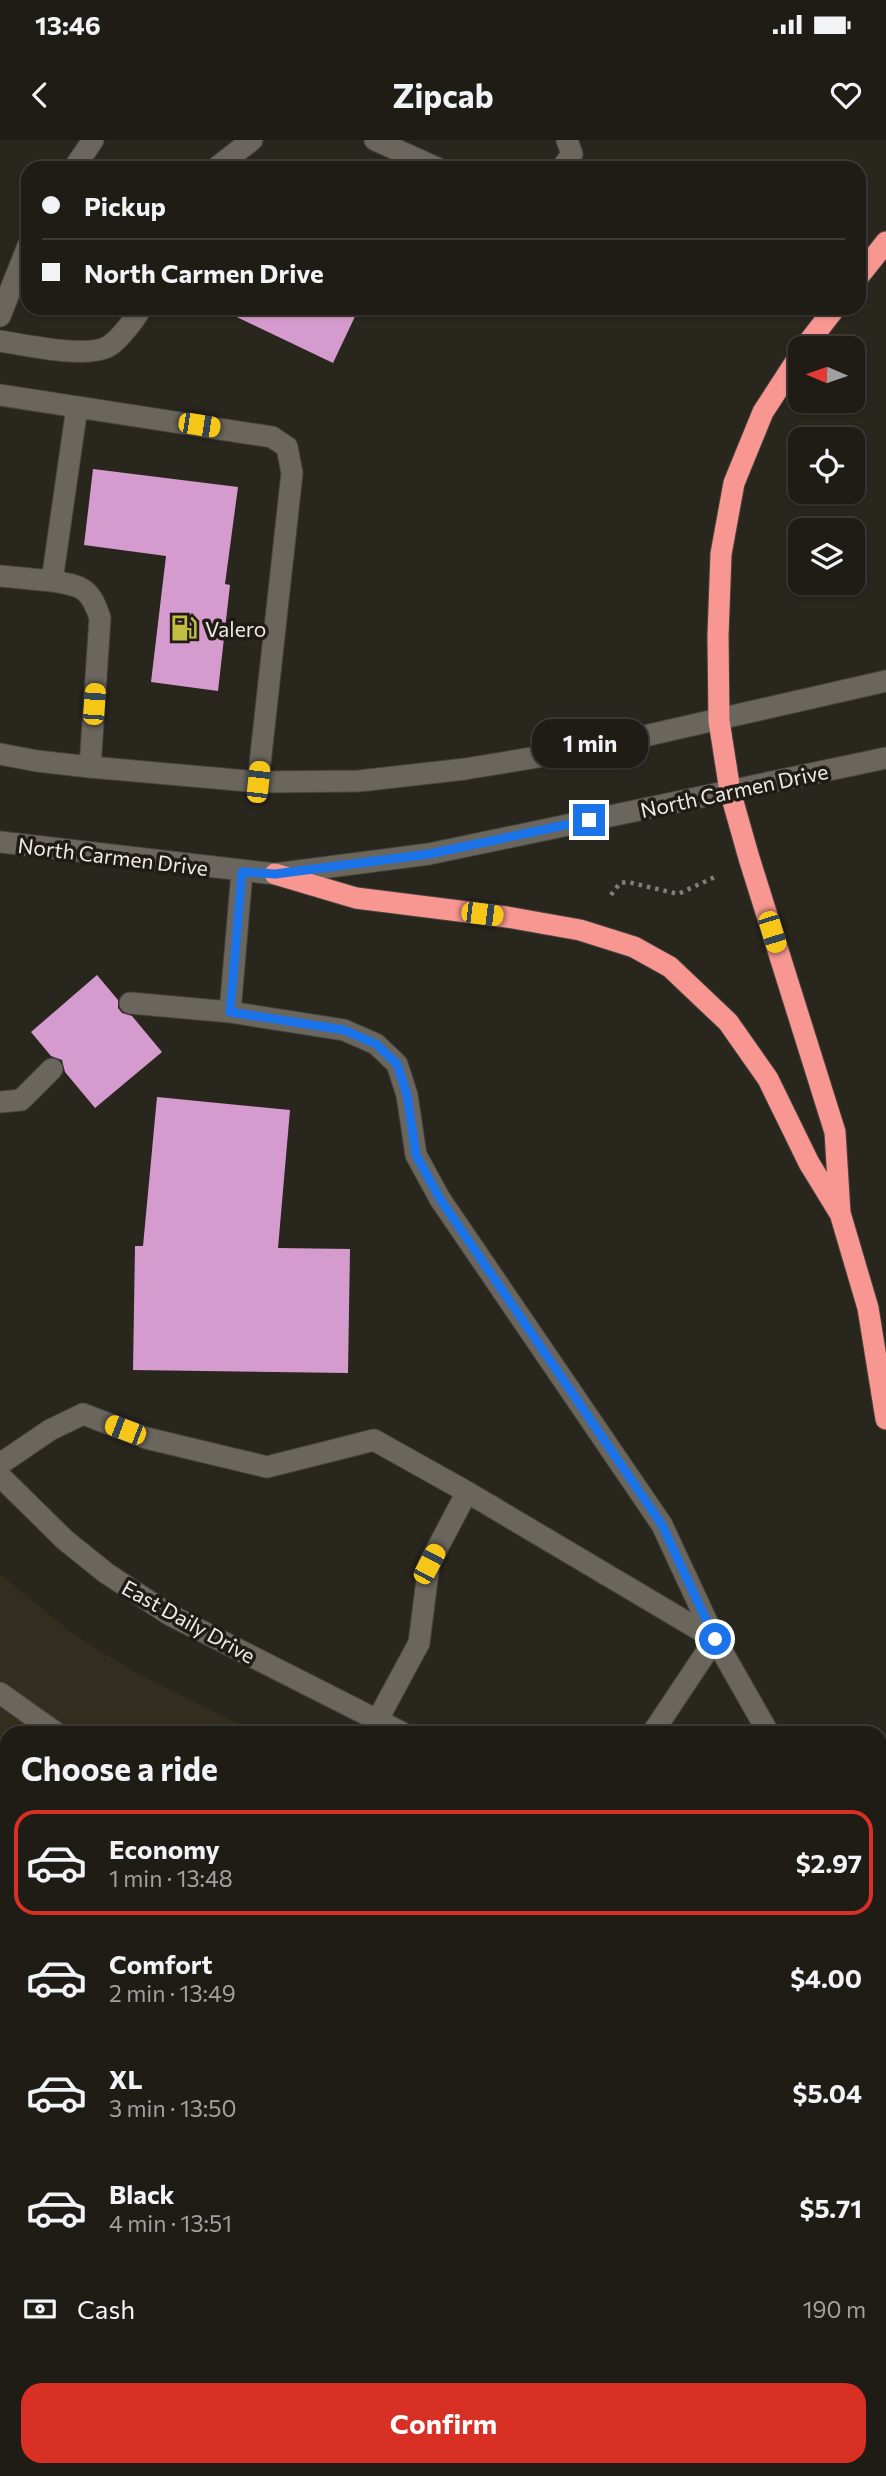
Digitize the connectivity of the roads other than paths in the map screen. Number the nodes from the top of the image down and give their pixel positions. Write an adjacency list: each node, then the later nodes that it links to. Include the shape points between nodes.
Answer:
1 (93, 140): 5 (main road)
2 (252, 140): 6 (main road)
3 (374, 140): 7 (main road)
4 (567, 140): 8 (main road, via 572,154)
5 (79, 161)
6 (225, 161)
7 (422, 161)
8 (567, 161)
9 (886, 242): 11 (highway)
10 (21, 264): 14 (main road)
11 (866, 267)
12 (138, 315): 16 (main road, via 108,347 71,353)
13 (830, 315): 15 (highway)
14 (0, 316)
15 (813, 336)
16 (0, 341)
17 (788, 373): 23 (highway, via 763,412 734,483 721,554)
18 (0, 396): 19 (main road)
19 (77, 407): 21 (main road); 27 (main road, via 272,436 287,447 292,473)
20 (0, 576): 21 (main road)
21 (52, 581): 26 (main road, via 74,584 92,596 100,618)
22 (886, 681): 23 (main road)
23 (719, 721): 27 (main road, via 465,769 359,781); 28 (highway)
24 (0, 754): 26 (main road)
25 (886, 758): 28 (main road, North Carmen Drive)
26 (90, 767): 27 (main road)
27 (258, 782)
28 (730, 790): 31 (main road, North Carmen Drive, via 429,854); 36 (highway, via 835,1132)
29 (0, 842): 30 (main road, North Carmen Drive)
30 (242, 872): 31 (main road, North Carmen Drive); 33 (main road)
31 (275, 874): 36 (highway, via 356,898 580,930 634,947 670,967 728,1021 768,1079 809,1163)
32 (130, 1003): 33 (main road)
33 (230, 1012): 41 (main road, via 344,1030 376,1044 397,1064 416,1155 440,1199 662,1525)
34 (52, 1069): 35 (main road, via 21,1100)
35 (0, 1102)
36 (840, 1213): 37 (highway, via 868,1308)
37 (886, 1419)
38 (0, 1464): 40 (main road, via 83,1414 146,1438 267,1467 374,1440)
39 (0, 1476): 43 (main road, East Daily Drive, via 65,1541 170,1615)
40 (467, 1492): 41 (main road); 43 (main road, via 429,1564 419,1643)
41 (715, 1639): 46 (main road); 47 (main road)
42 (0, 1693): 44 (main road)
43 (378, 1719): 45 (main road, East Daily Drive)
44 (47, 1726)
45 (390, 1726)
46 (657, 1726)
47 (765, 1726)

